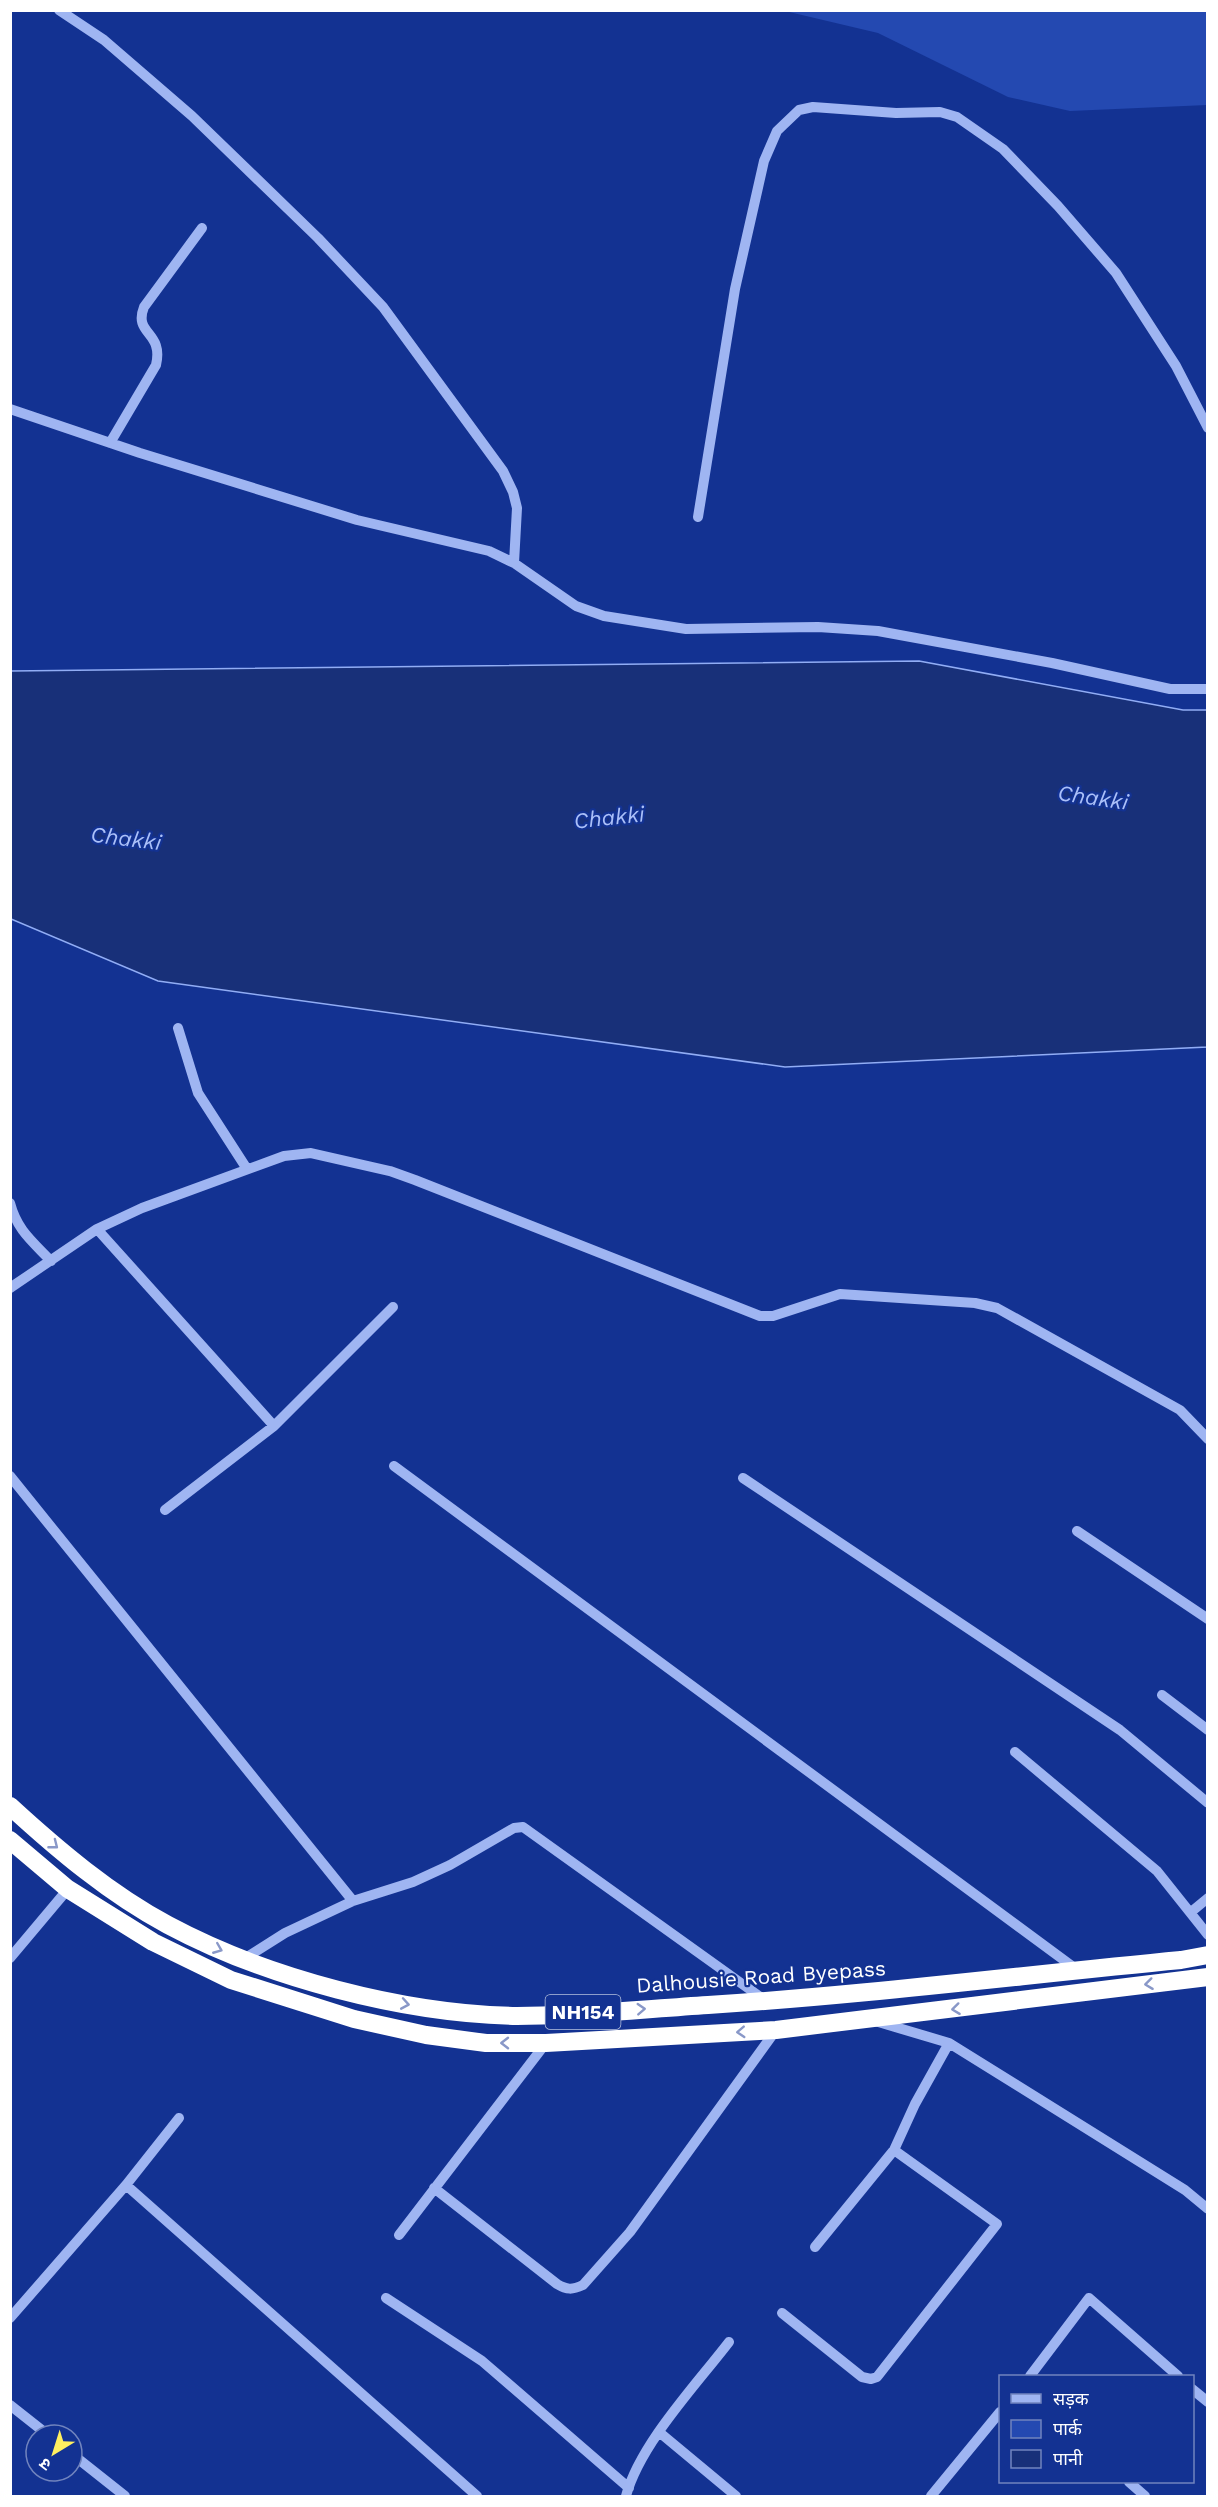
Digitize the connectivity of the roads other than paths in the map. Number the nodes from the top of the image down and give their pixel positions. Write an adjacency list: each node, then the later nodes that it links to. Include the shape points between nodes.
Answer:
1 (59, 10): 7 (street, via 104,40 192,116 383,307 503,471 517,508)
2 (202, 228): 5 (street, via 144,307 142,325 157,344 159,354)
3 (10, 409): 5 (street)
4 (1208, 428): 6 (street, via 1176,366 1116,273 1004,149 957,117 940,112 813,107 799,110 777,131 764,161 735,289)
5 (110, 443): 7 (street, via 357,520 489,551)
6 (698, 517)
7 (514, 563): 9 (street, via 576,606 604,616 686,629 818,627 878,631 1170,689)
8 (1208, 684): 9 (street)
9 (1207, 689)
10 (178, 1028): 11 (street, via 198,1093)
11 (247, 1169): 13 (street); 18 (street, via 284,1156 311,1153 390,1172 760,1316 773,1316 840,1294 975,1303 997,1308 1180,1410)
12 (10, 1203): 14 (street, via 22,1231)
13 (96, 1229): 14 (street); 17 (street)
14 (51, 1261): 15 (street)
15 (10, 1288)
16 (393, 1307): 17 (street)
17 (274, 1426): 22 (street)
18 (1208, 1439)
19 (394, 1466): 41 (street)
20 (10, 1476): 33 (street)
21 (743, 1478): 28 (street, via 1120,1730)
22 (165, 1510)
23 (1077, 1531): 24 (street)
24 (1208, 1619)
25 (1162, 1695): 26 (street)
26 (1208, 1730)
27 (1015, 1752): 34 (street, via 1157,1871)
28 (1208, 1803)
29 (10, 1806): 39 (highway, Dalhousie Road Byepass / NH154, one-way to 39, via 103,1883 165,1923)
30 (10, 1840): 31 (highway, NH154)
31 (68, 1889): 38 (street); 46 (highway, NH154, one-way to 31, via 486,2043 426,2035 297,2002 231,1980 153,1942)
32 (1208, 1898): 34 (street)
33 (352, 1901): 39 (street, via 285,1933); 43 (street, via 412,1882 514,1828 523,1827)
34 (1191, 1912): 35 (street)
35 (1208, 1935)
36 (1208, 1945): 40 (highway)
37 (1208, 1955): 40 (highway, Dalhousie Road Byepass / NH154)
38 (10, 1958)
39 (244, 1959): 43 (highway, Dalhousie Road Byepass / NH154, one-way to 43, via 342,1991 464,2013 518,2016)
40 (1181, 1960): 41 (highway, Dalhousie Road Byepass / NH154)
41 (1076, 1970): 43 (highway, Dalhousie Road Byepass / NH154)
42 (1208, 1977): 44 (highway, NH154, one-way to 44)
43 (767, 2001)
44 (872, 2020): 45 (highway, NH154); 47 (street)
45 (776, 2030): 46 (highway, NH154, one-way to 46); 51 (street, via 630,2232 575,2289 557,2284)
46 (546, 2043): 51 (street)
47 (949, 2043): 49 (street); 52 (street, via 1185,2190)
48 (179, 2118): 50 (street)
49 (894, 2150): 54 (street); 56 (street, via 998,2224 877,2377 862,2377)
50 (126, 2185): 57 (street); 71 (street)
51 (435, 2188): 53 (street)
52 (1208, 2209)
53 (399, 2235)
54 (815, 2247)
55 (386, 2298): 69 (street, via 482,2361)
56 (782, 2313)
57 (10, 2318)
58 (729, 2342): 66 (street)
59 (1031, 2375): 60 (street, via 1089,2298)
60 (1178, 2375)
61 (1194, 2391): 62 (street)
62 (1208, 2402)
63 (10, 2405): 65 (street)
64 (999, 2413): 73 (street)
65 (33, 2423)
66 (659, 2432): 69 (street); 72 (street)
67 (84, 2464): 70 (street)
68 (1131, 2483): 74 (street)
69 (628, 2492)
70 (124, 2496)
71 (477, 2496)
72 (736, 2496)
73 (931, 2496)
74 (1145, 2496)

